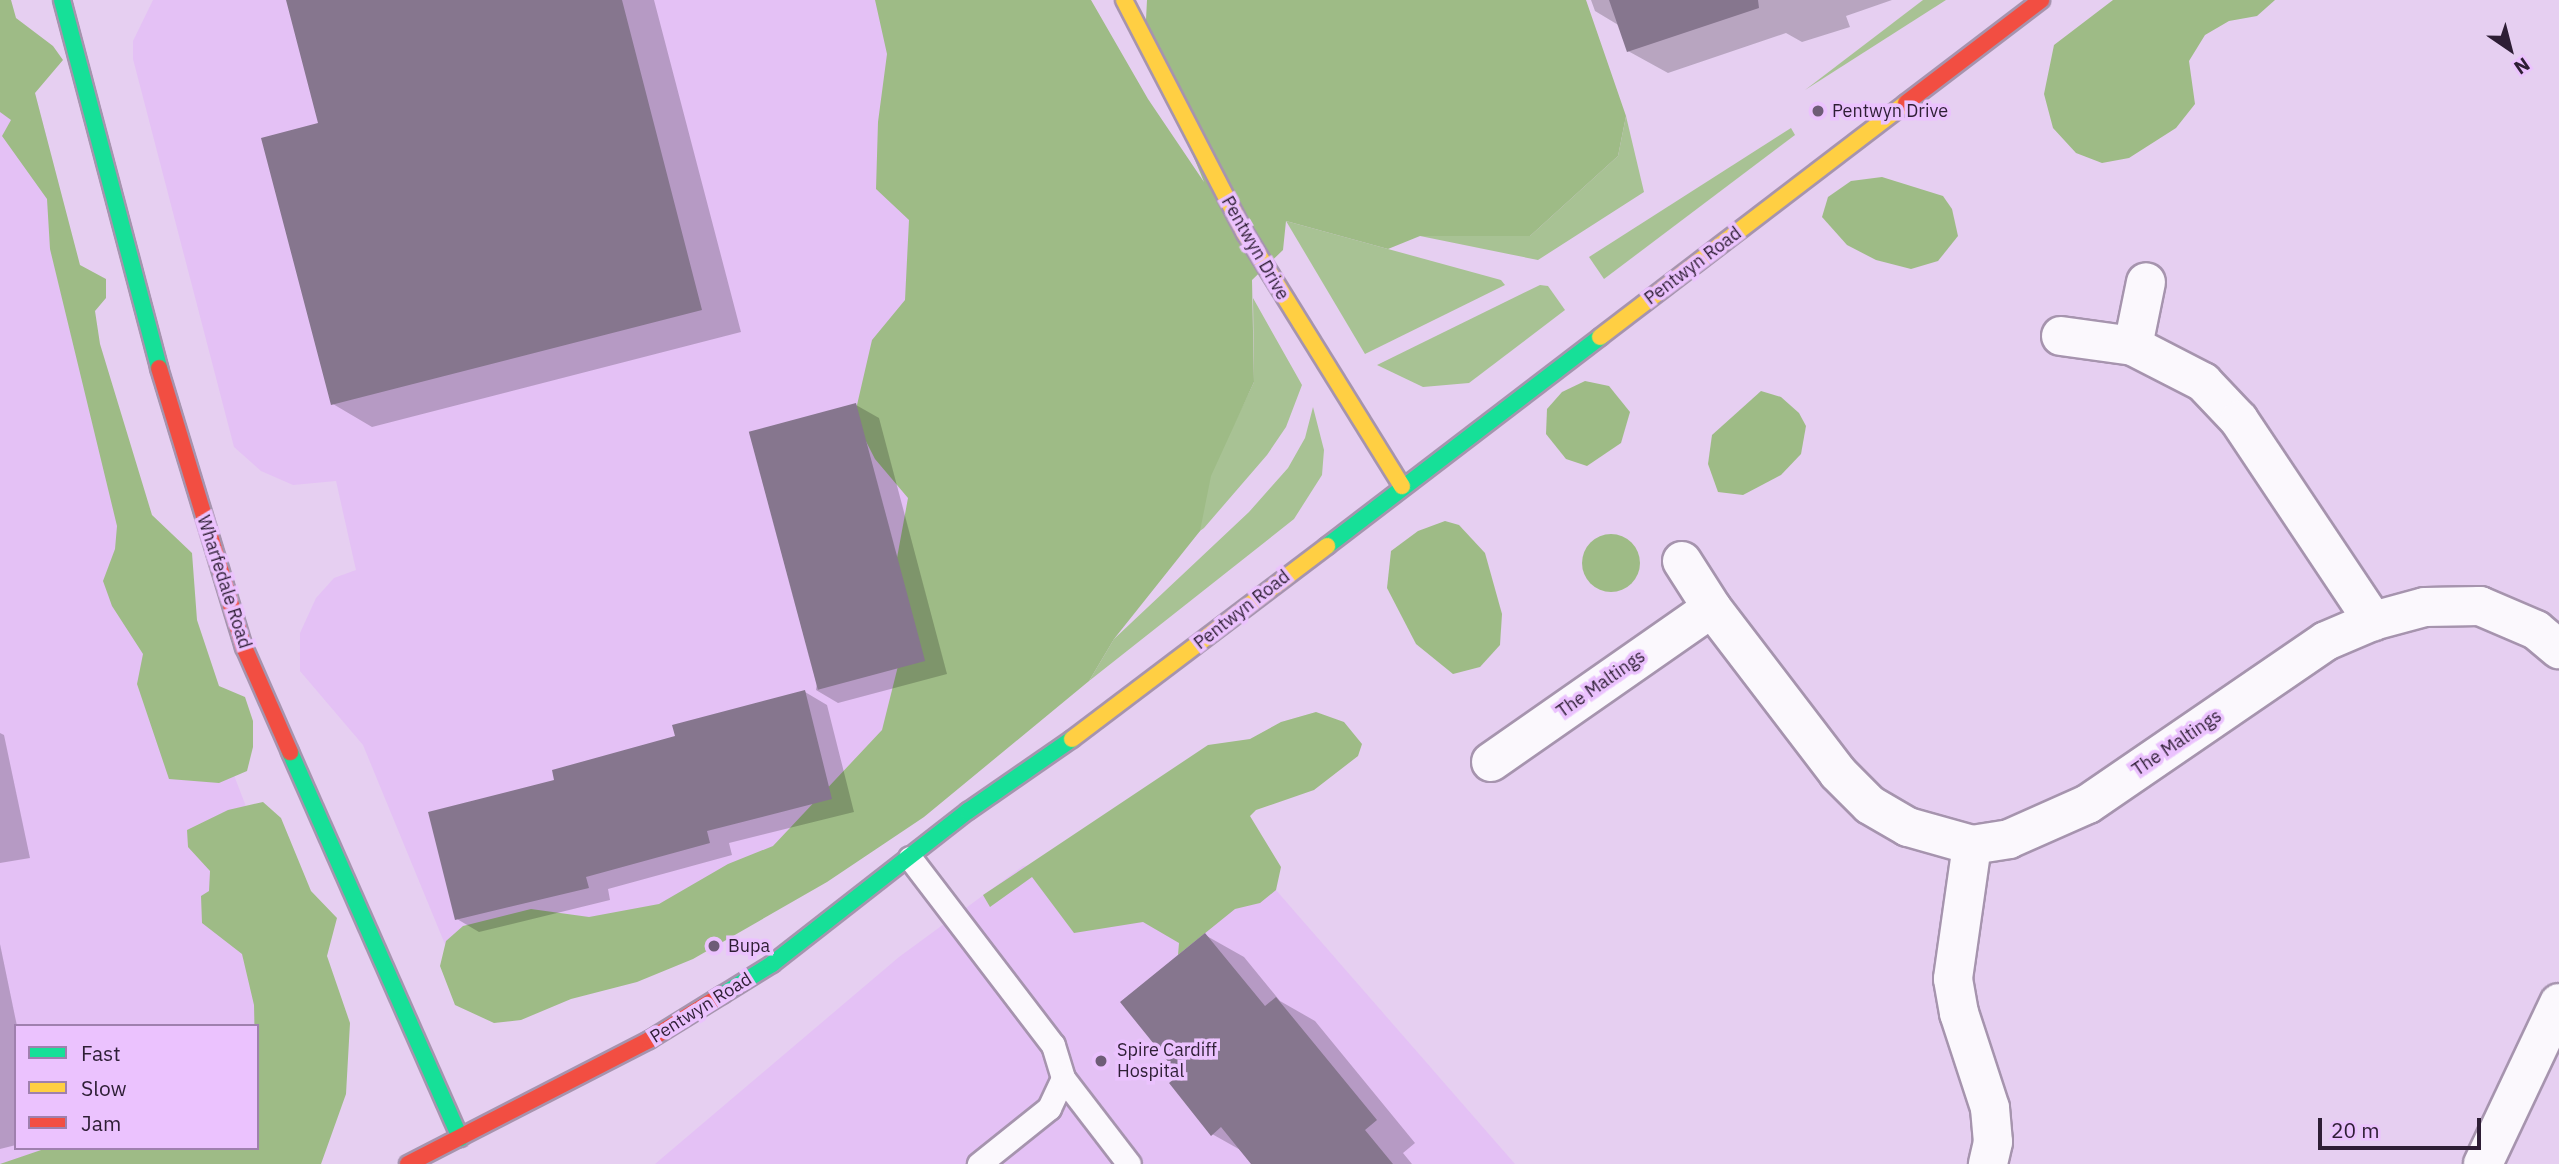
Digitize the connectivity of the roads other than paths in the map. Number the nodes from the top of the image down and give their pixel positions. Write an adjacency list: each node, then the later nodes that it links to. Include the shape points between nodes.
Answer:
1 (62, 0): 17 (street, Wharfedale Road, via 158,363 244,647)
2 (1124, 0): 7 (street, Pentwyn Drive, via 1245,233)
3 (2041, 0): 7 (street, Pentwyn Road)
4 (2146, 282): 6 (street)
5 (2060, 336): 6 (street)
6 (2133, 346): 10 (street, via 2203,382 2239,420)
7 (1402, 486): 14 (street, Pentwyn Road, via 1110,712)
8 (1682, 561): 9 (street, The Maltings)
9 (1712, 608): 12 (street, The Maltings); 13 (street, The Maltings, via 1838,773 1870,805 1908,827)
10 (2373, 621): 11 (street, The Maltings, via 2425,607 2480,606 2536,630); 13 (street, The Maltings, via 2326,641 2088,804 2009,839)
11 (2559, 649)
12 (1491, 762)
13 (1972, 845): 21 (street, via 1953,979 1959,1013 1990,1108 1993,1142)
14 (910, 858): 16 (lane, via 1053,1045); 17 (street, Pentwyn Road, via 761,971 649,1040)
15 (2559, 1003): 22 (street)
16 (1063, 1078): 19 (lane, via 1049,1108); 20 (lane)
17 (460, 1138): 18 (street, Pentwyn Road)
18 (408, 1164)
19 (979, 1164)
20 (1129, 1164)
21 (1988, 1164)
22 (2483, 1164)

